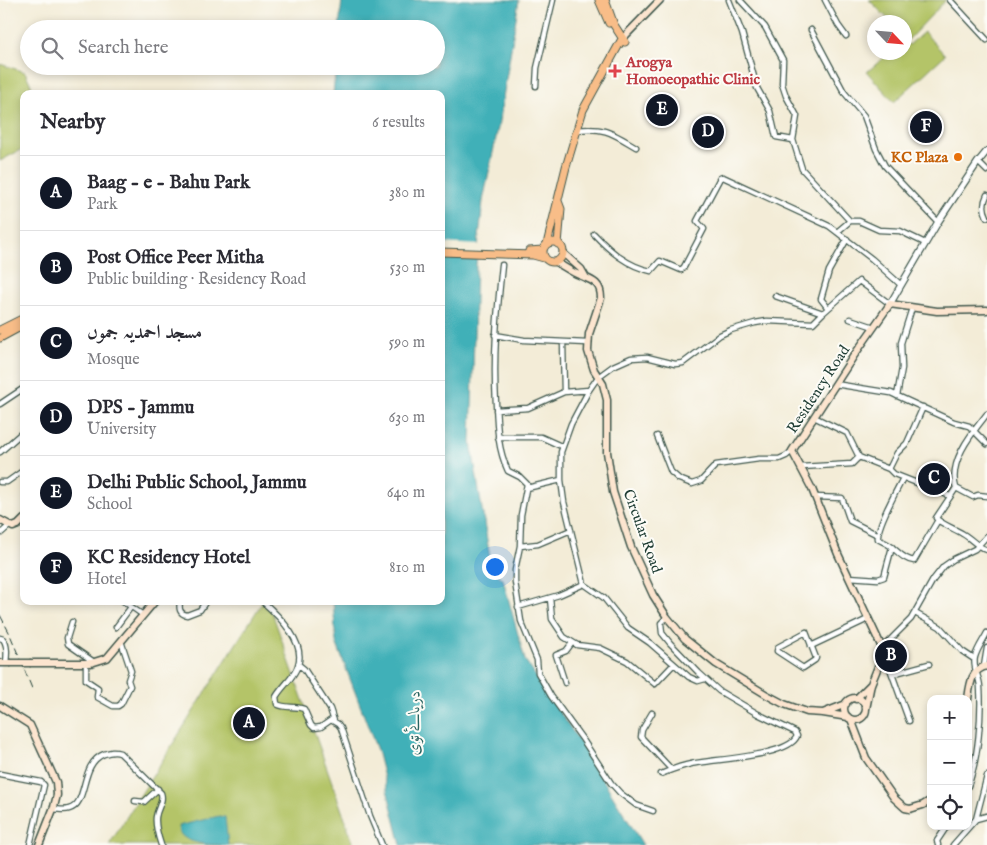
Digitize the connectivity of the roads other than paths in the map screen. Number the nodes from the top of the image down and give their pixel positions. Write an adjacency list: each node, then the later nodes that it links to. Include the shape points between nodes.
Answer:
1 (553, 0): 13 (street, via 537,68)
2 (599, 0): 12 (main road)
3 (605, 0): 12 (main road)
4 (660, 0): 12 (main road, via 629,31)
5 (729, 0): 15 (street, via 776,137)
6 (740, 0): 15 (street, via 771,35 783,60 782,84 797,116)
7 (825, 0): 10 (street)
8 (950, 0): 11 (street)
9 (811, 30): 24 (street, via 844,92 864,116 885,166)
10 (846, 36)
11 (987, 40)
12 (622, 43): 14 (main road)
13 (536, 86)
14 (576, 130): 16 (street, via 606,130); 21 (main road)
15 (793, 140): 23 (street, via 802,169)
16 (636, 147)
17 (987, 151): 18 (street, Residency Road)
18 (978, 162): 19 (street); 24 (street, Residency Road)
19 (987, 171)
20 (987, 195): 22 (street, via 983,207)
21 (558, 201): 28 (main road, via 561,209); 31 (main road)
22 (987, 217)
23 (850, 221): 25 (street); 29 (street, via 859,220 883,231 900,231)
24 (938, 222): 29 (street, Residency Road)
25 (837, 232): 26 (street, via 723,177 696,222 704,229 682,270 660,260 651,272 634,266 611,251); 27 (street)
26 (594, 234)
27 (847, 239): 38 (street); 41 (street, via 829,272 821,296)
28 (558, 244): 31 (main road, via 551,242); 34 (main road)
29 (925, 244): 38 (street, Residency Road)
30 (445, 247): 33 (main road)
31 (545, 251): 33 (main road); 35 (main road, via 548,261)
32 (445, 252): 33 (main road)
33 (533, 253)
34 (563, 254): 35 (main road); 37 (main road, via 581,269)
35 (556, 262): 37 (main road)
36 (502, 265): 50 (street)
37 (584, 276): 53 (main road, via 596,283 601,292)
38 (901, 285): 40 (street, Residency Road)
39 (775, 296): 44 (street)
40 (890, 304): 41 (street, via 859,281); 42 (main road); 48 (main road, Residency Road)
41 (828, 308): 44 (street)
42 (912, 308): 43 (main road); 59 (street, via 901,343 902,368)
43 (987, 310)
44 (823, 313): 54 (street, via 814,323 755,322 731,330 706,344 683,363 647,357 631,358 612,366)
45 (850, 319): 48 (street)
46 (20, 320): 49 (main road)
47 (20, 327): 51 (main road)
48 (874, 327): 55 (main road, Residency Road)
49 (0, 330)
50 (495, 335): 52 (street); 62 (street)
51 (0, 338)
52 (563, 342): 53 (street); 58 (street)
53 (587, 343): 54 (main road, Circular Road)
54 (598, 377): 56 (street); 109 (main road, Circular Road, via 606,400 608,458 618,509 641,571)
55 (835, 384): 59 (street); 64 (main road, Residency Road)
56 (589, 390): 58 (street); 70 (street)
57 (20, 391): 60 (street)
58 (564, 392): 62 (street, via 532,407)
59 (897, 396): 61 (street)
60 (0, 404)
61 (923, 407): 65 (street); 75 (street, via 908,443 897,452)
62 (496, 410): 68 (street)
63 (987, 414): 65 (street)
64 (814, 417): 71 (main road, Residency Road); 73 (street, via 846,433)
65 (974, 430): 69 (street); 81 (street, via 959,458)
66 (20, 434): 72 (street)
67 (657, 436): 71 (street, via 670,472 692,484 701,481 716,466 779,459)
68 (498, 437): 70 (street, via 541,437); 80 (street, via 508,471 523,480)
69 (987, 444)
70 (561, 446): 78 (street)
71 (792, 451): 74 (main road, Residency Road)
72 (0, 452)
73 (859, 457): 74 (street, via 852,464); 75 (street)
74 (801, 467): 84 (main road, Residency Road)
75 (889, 469): 77 (street)
76 (20, 473): 79 (street, via 7,482)
77 (904, 478): 82 (street); 91 (street)
78 (561, 480): 80 (street); 89 (street)
79 (0, 482)
80 (527, 488): 93 (street)
81 (956, 488): 82 (street); 83 (street, via 973,497)
82 (950, 496): 86 (street)
83 (987, 496)
84 (815, 497): 91 (street, via 842,498 850,520); 97 (main road, Residency Road)
85 (0, 520): 88 (main road)
86 (938, 520): 94 (street); 95 (street, via 914,561)
87 (20, 522): 88 (main road)
88 (9, 526): 90 (street)
89 (571, 530): 93 (street, via 538,544); 98 (street)
90 (0, 534)
91 (878, 535): 95 (street, via 878,539)
92 (987, 536): 94 (street)
93 (520, 546): 106 (street, via 515,574)
94 (978, 546): 96 (street); 107 (street, via 944,566)
95 (892, 547): 97 (street, via 884,577)
96 (987, 550)
97 (849, 577): 110 (main road, Residency Road)
98 (584, 584): 99 (street); 126 (street, via 604,598 624,624)
99 (550, 598): 106 (street); 116 (street, via 552,619)
100 (128, 605): 105 (street)
101 (151, 605): 108 (main road)
102 (180, 605): 103 (street, via 182,613 187,615 200,610)
103 (203, 605)
104 (266, 605): 125 (street, via 298,644)
105 (131, 607): 108 (street); 112 (street)
106 (518, 608): 153 (street, via 537,660 538,673 550,696 584,740 611,783 636,805)
107 (915, 613): 119 (street); 120 (street, via 939,625 962,651)
108 (143, 615): 115 (main road)
109 (667, 617): 130 (street, via 662,623 662,634); 137 (main road, Circular Road, via 704,656 753,687 802,710)
110 (868, 619): 117 (street); 119 (main road, Residency Road)
111 (72, 622): 121 (street, via 68,644)
112 (116, 627)
113 (987, 633): 120 (street)
114 (0, 638): 122 (street, via 5,642)
115 (121, 642): 121 (main road, via 107,658); 123 (street, via 131,671 130,686 118,706 97,697 98,688 86,680)
116 (572, 643): 126 (street, via 603,649 627,661 655,684); 131 (street, via 566,651 556,655)
117 (811, 646): 117 (street, via 806,632 778,646 777,651 805,668 816,658)
118 (987, 648): 127 (street)
119 (883, 650): 129 (street); 132 (main road)
120 (974, 659): 128 (street)
121 (94, 662): 123 (main road)
122 (6, 663): 123 (main road, bridge)
123 (86, 663)
124 (929, 664): 129 (street)
125 (299, 665): 141 (street, via 330,709); 141 (street, via 276,697 277,704 304,710 314,728)
126 (674, 665): 130 (street, via 695,681)
127 (986, 666): 128 (main road)
128 (976, 672): 133 (main road); 148 (street, via 980,688 978,734)
129 (892, 674): 142 (street)
130 (705, 679): 144 (street, via 741,704 795,732 796,738 768,753 691,763)
131 (565, 683)
132 (871, 684): 134 (main road); 138 (main road)
133 (969, 695)
134 (856, 699): 135 (main road); 138 (main road, via 862,702)
135 (846, 704): 137 (main road); 140 (main road, via 844,710)
136 (0, 706): 152 (main road, via 32,727 56,782)
137 (823, 712): 140 (main road, Circular Road)
138 (864, 712): 140 (main road, via 858,720); 143 (main road)
139 (652, 713): 144 (street, via 642,730 642,737)
140 (849, 718): 143 (main road)
141 (334, 721): 160 (street, via 341,728)
142 (909, 721)
143 (859, 740): 151 (main road, via 866,758 899,804 910,809)
144 (671, 769): 146 (street)
145 (0, 774): 157 (street, via 44,784)
146 (661, 774)
147 (987, 776): 155 (street)
148 (968, 785)
149 (158, 789): 150 (street, via 144,802); 152 (street, via 124,756 111,752 91,764 80,799 73,807); 159 (street, via 162,799 156,814 156,828)
150 (135, 801)
151 (927, 802)
152 (53, 809): 158 (main road)
153 (653, 811)
154 (987, 816): 155 (street)
155 (976, 819): 162 (street)
156 (944, 830): 161 (street, via 936,842)
157 (30, 845)
158 (39, 845)
159 (161, 845)
160 (382, 845)
161 (938, 845)
162 (953, 845)

